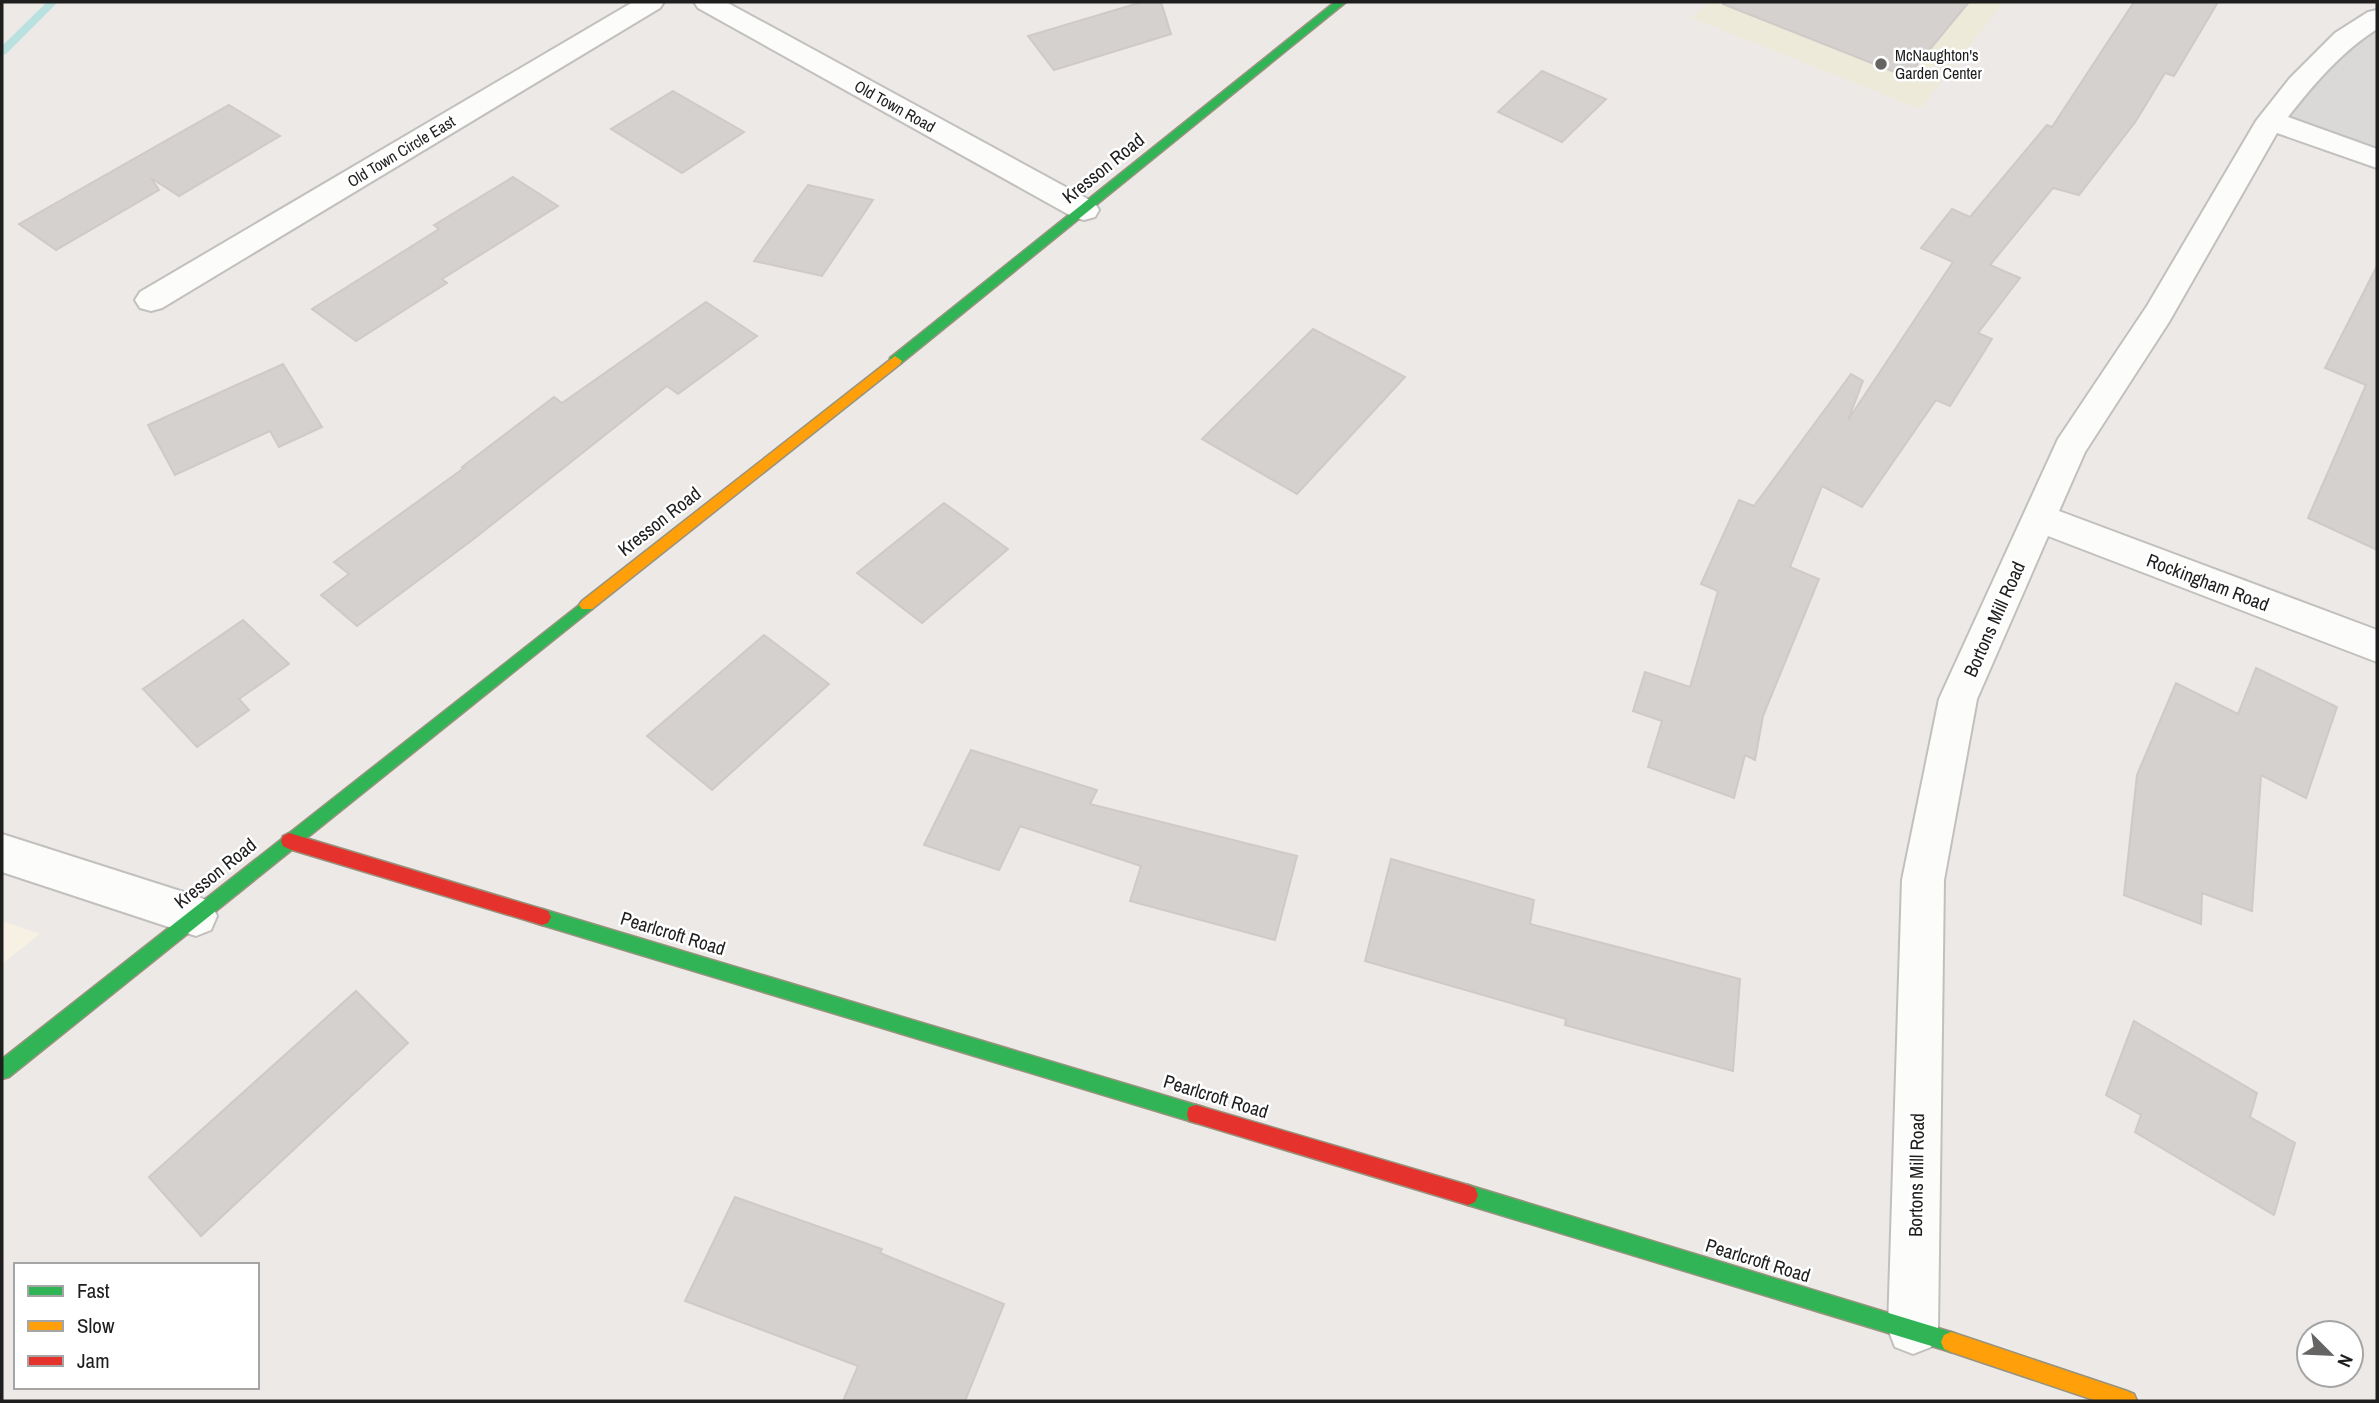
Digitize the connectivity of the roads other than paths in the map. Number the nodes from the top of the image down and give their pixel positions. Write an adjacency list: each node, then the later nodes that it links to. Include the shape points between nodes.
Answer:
1 (652, 2): 8 (street, Old Town Circle East)
2 (707, 2): 7 (street, Old Town Road)
3 (1341, 2): 7 (street, Kresson Road)
4 (2377, 18): 5 (street, Bortons Mill Road, via 2344,39)
5 (2270, 121): 6 (street); 9 (street, Bortons Mill Road, via 2158,314 2070,448)
6 (2377, 159)
7 (1084, 210): 11 (street, Kresson Road)
8 (151, 300)
9 (2038, 518): 10 (street, Rockingham Road); 15 (street, Bortons Mill Road, via 1958,699 1923,880)
10 (2377, 646)
11 (289, 841): 13 (street, Kresson Road); 15 (street, Pearlcroft Road)
12 (2, 853): 13 (street)
13 (196, 916): 14 (street, Kresson Road)
14 (2, 1070)
15 (1913, 1329): 16 (street, Pearlcroft Road)
16 (2127, 1401)

